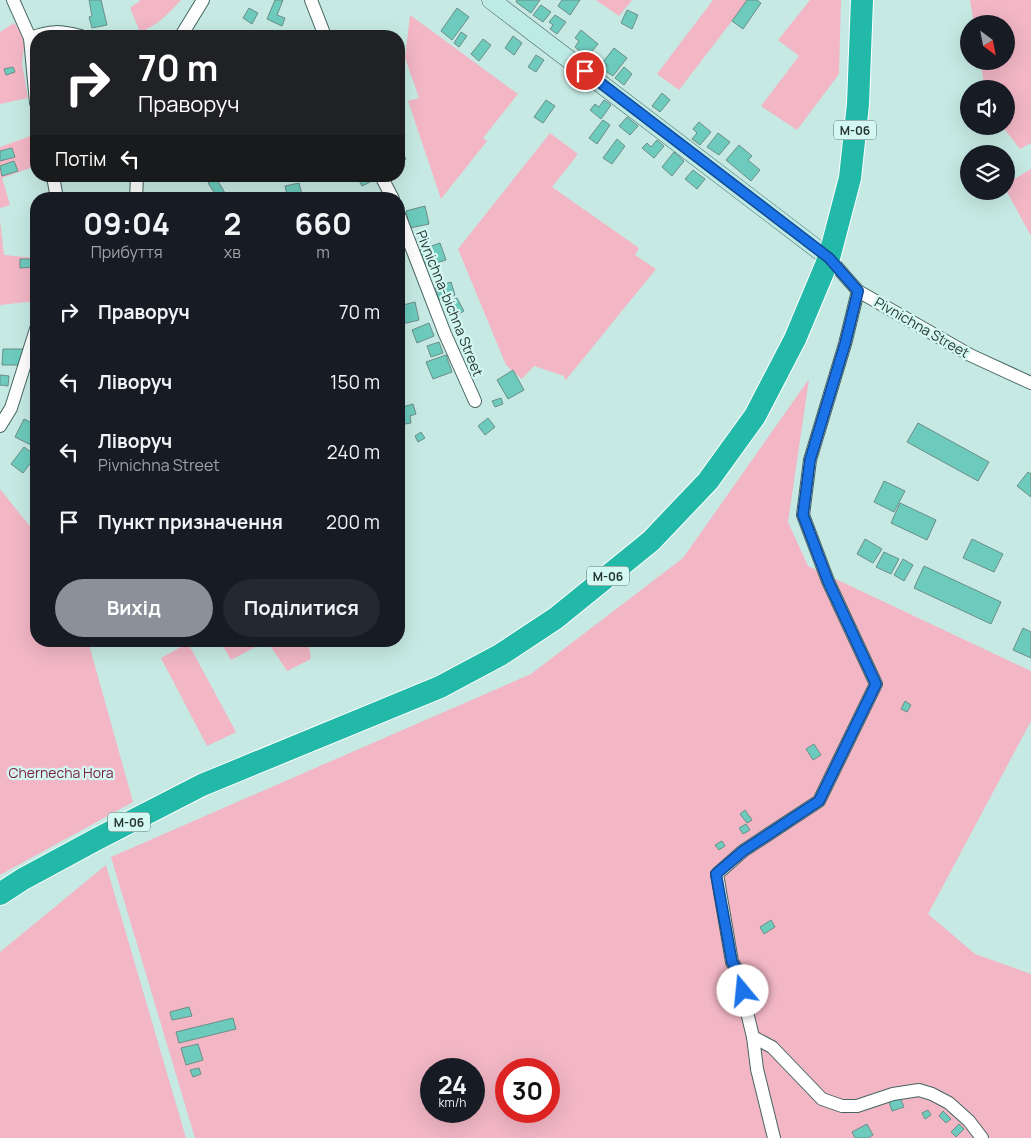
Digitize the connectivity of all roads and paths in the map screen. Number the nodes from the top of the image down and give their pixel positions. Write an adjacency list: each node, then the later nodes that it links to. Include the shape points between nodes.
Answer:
1 (13, 0): 8 (street)
2 (203, 0): 6 (street)
3 (311, 0): 7 (street)
4 (492, 0): 10 (street, Pivnichna Street)
5 (862, 0): 10 (highway, М-06, via 858,104 850,178)
6 (185, 30)
7 (323, 30)
8 (30, 38)
9 (405, 231): 14 (street, Pivnichna-bichna Street, via 445,334)
10 (829, 258): 11 (street, Pivnichna Street); 16 (highway, М-06, via 795,339 754,416 708,481 651,542 556,618 500,655 440,687 202,785)
11 (858, 291): 13 (street, Pivnichna Street, via 970,355); 17 (street, via 810,460 803,515 828,581 876,684 819,801 743,851 716,874 732,962 740,974)
12 (30, 348): 15 (street, via 11,408)
13 (1031, 383)
14 (476, 401)
15 (0, 426)
16 (0, 894)
17 (753, 1037): 18 (street, via 756,1069); 19 (street, via 772,1047 822,1099 842,1106 857,1106 893,1094 919,1090 949,1103)
18 (774, 1138)
19 (982, 1138)

